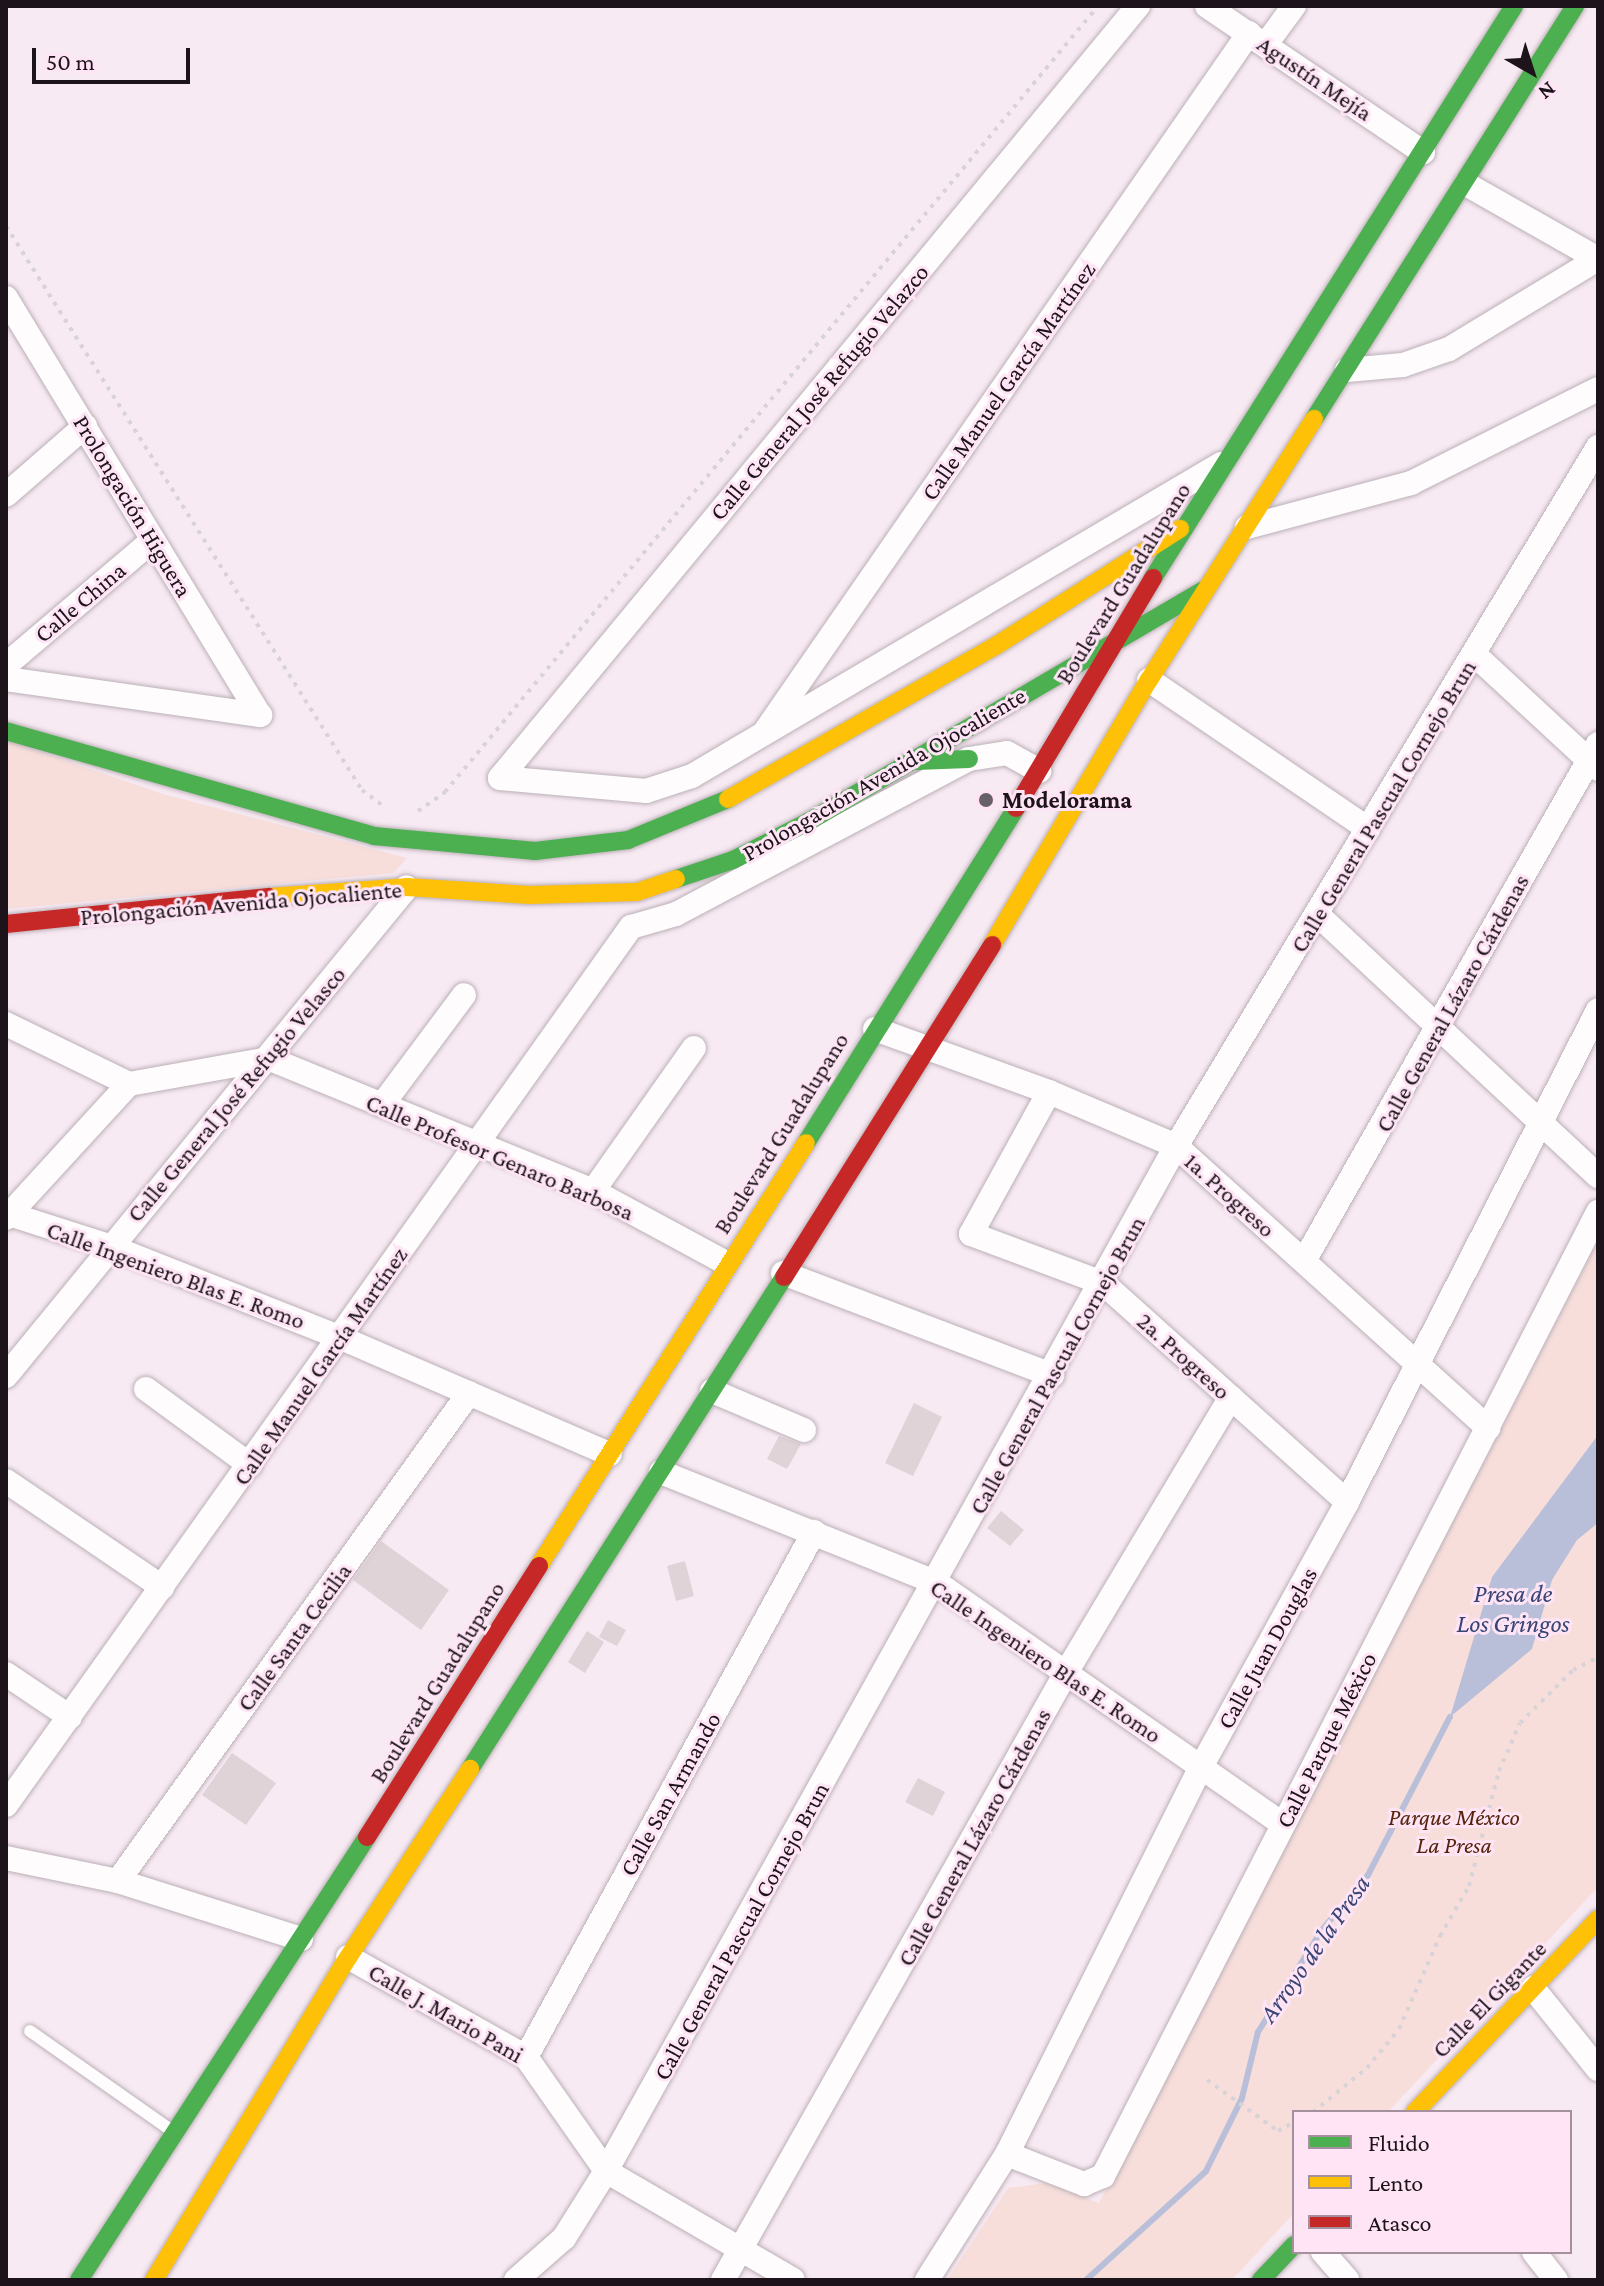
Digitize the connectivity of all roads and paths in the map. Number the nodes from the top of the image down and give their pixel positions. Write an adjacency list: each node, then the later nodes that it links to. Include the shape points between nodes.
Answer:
1 (1098, 6): 40 (path, via 445,792 425,810)
2 (1138, 6): 36 (street, Calle General José Refugio Velazco, via 500,778 646,791)
3 (1207, 6): 7 (street, Agustín Mejía)
4 (1294, 6): 7 (street, Calle Manuel García Martínez)
5 (1514, 6): 8 (main road, Boulevard Guadalupano)
6 (1575, 6): 9 (main road)
7 (1257, 38): 8 (street, Agustín Mejía); 31 (street, Calle Manuel García Martínez)
8 (1423, 152): 17 (main road, Boulevard Guadalupano)
9 (1466, 184): 11 (street); 13 (main road)
10 (6, 226): 39 (path, via 362,790 376,805)
11 (1597, 259): 13 (street, via 1449,349 1403,365)
12 (10, 312): 15 (street, Prolongación Higuera)
13 (1347, 370): 20 (main road)
14 (1598, 389): 20 (street, via 1411,483)
15 (85, 426): 18 (street); 21 (street, Prolongación Higuera)
16 (1598, 447): 27 (street, Calle General Pascual Cornejo Brun)
17 (1228, 460): 19 (main road, Boulevard Guadalupano); 31 (street)
18 (6, 495)
19 (1188, 525): 22 (main road, Prolongación Avenida Ojocaliente); 24 (main road, Boulevard Guadalupano)
20 (1247, 527): 23 (main road)
21 (153, 540): 28 (street, Calle China); 30 (street, Prolongación Higuera, via 260,715)
22 (1110, 570): 24 (main road); 38 (main road, Prolongación Avenida Ojocaliente, via 997,645)
23 (1214, 584): 25 (main road, Prolongación Avenida Ojocaliente); 29 (main road)
24 (1142, 597): 25 (main road); 26 (main road, Boulevard Guadalupano)
25 (1143, 627): 26 (main road, Prolongación Avenida Ojocaliente); 29 (main road)
26 (1112, 643): 35 (main road, Prolongación Avenida Ojocaliente); 37 (main road, Boulevard Guadalupano)
27 (1474, 654): 33 (street); 41 (street, Calle General Pascual Cornejo Brun)
28 (6, 665)
29 (1141, 665): 41 (street); 50 (main road, via 1017,905)
30 (6, 679)
31 (766, 730): 36 (street)
32 (6, 731): 38 (main road, Prolongación Avenida Ojocaliente, via 374,836 415,843 535,851 628,840)
33 (1595, 758): 49 (street, Calle General Lázaro Cárdenas)
34 (969, 759): 35 (main road); 37 (street, via 1007,753); 57 (street, Calle Manuel García Martínez, via 676,914 631,927)
35 (912, 761): 42 (main road, Prolongación Avenida Ojocaliente, via 733,860 637,892 530,895)
36 (718, 762): 38 (street)
37 (1039, 771): 48 (main road, Boulevard Guadalupano)
38 (733, 797)
39 (390, 809)
40 (414, 812)
41 (1368, 829): 43 (street, Calle General Pascual Cornejo Brun)
42 (407, 887): 44 (main road, Prolongación Avenida Ojocaliente, via 195,902); 52 (street, Calle General José Refugio Velasco)
43 (1318, 915): 49 (street); 58 (street, Calle General Pascual Cornejo Brun)
44 (6, 924)
45 (464, 995): 55 (street)
46 (1598, 1010): 56 (street, Calle Juan Douglas)
47 (6, 1024): 53 (street)
48 (875, 1029): 50 (street, 1a. Progreso); 65 (main road, Boulevard Guadalupano)
49 (1439, 1029): 56 (street); 64 (street, Calle General Lázaro Cárdenas)
50 (927, 1045): 54 (street, 1a. Progreso); 66 (main road)
51 (694, 1048): 60 (street)
52 (270, 1059): 53 (street); 55 (street, Calle Profesor Genaro Barbosa); 63 (street, Calle General José Refugio Velasco)
53 (129, 1084): 62 (street)
54 (1049, 1092): 58 (street, 1a. Progreso); 67 (street, 2a. Progreso, via 971,1234)
55 (382, 1105): 57 (street, Calle Profesor Genaro Barbosa)
56 (1539, 1124): 59 (street); 69 (street, Calle Juan Douglas)
57 (478, 1145): 60 (street, Calle Profesor Genaro Barbosa); 68 (street, Calle Manuel García Martínez)
58 (1176, 1146): 64 (street, 1a. Progreso); 67 (street, Calle General Pascual Cornejo Brun)
59 (1598, 1176)
60 (593, 1191): 65 (street, Calle Profesor Genaro Barbosa)
61 (1598, 1212): 76 (street, Calle Parque México)
62 (7, 1216): 63 (street, Calle Ingeniero Blas E. Romo)
63 (109, 1246): 68 (street, Calle Ingeniero Blas E. Romo); 71 (street, Calle General José Refugio Velasco)
64 (1304, 1261): 69 (street, 1a. Progreso)
65 (726, 1263): 78 (main road, Boulevard Guadalupano)
66 (783, 1273): 70 (street); 73 (main road)
67 (1103, 1283): 70 (street, Calle General Pascual Cornejo Brun); 75 (street, 2a. Progreso)
68 (339, 1337): 74 (street, Calle Ingeniero Blas E. Romo); 79 (street, Calle Manuel García Martínez)
69 (1417, 1364): 76 (street, 1a. Progreso); 82 (street, Calle Juan Douglas)
70 (1052, 1375): 84 (street, Calle General Pascual Cornejo Brun)
71 (6, 1376)
72 (146, 1389): 79 (street)
73 (712, 1391): 77 (street); 80 (main road)
74 (469, 1393): 78 (street, Calle Ingeniero Blas E. Romo); 94 (street, Calle Santa Cecilia)
75 (1231, 1397): 82 (street, 2a. Progreso); 87 (street, Calle General Lázaro Cárdenas)
76 (1488, 1428): 92 (street, Calle Parque México)
77 (804, 1430)
78 (610, 1454): 96 (main road, Boulevard Guadalupano)
79 (250, 1465): 85 (street, Calle Manuel García Martínez)
80 (661, 1472): 83 (street, Calle Ingeniero Blas E. Romo); 97 (main road)
81 (6, 1481): 85 (street)
82 (1347, 1502): 90 (street, Calle Juan Douglas)
83 (814, 1532): 84 (street, Calle Ingeniero Blas E. Romo); 100 (street, Calle San Armando)
84 (937, 1583): 87 (street, Calle Ingeniero Blas E. Romo); 108 (street, Calle General Pascual Cornejo Brun)
85 (162, 1587): 89 (street, Calle Manuel García Martínez)
86 (1598, 1657): 103 (path, via 1573,1670 1520,1723 1499,1771 1469,1886 1440,1936 1399,2029 1367,2068)
87 (1067, 1671): 90 (street, Calle Ingeniero Blas E. Romo); 110 (street, Calle General Lázaro Cárdenas)
88 (6, 1674): 89 (street)
89 (70, 1717): 91 (street, Calle Manuel García Martínez)
90 (1201, 1767): 92 (street, Calle Ingeniero Blas E. Romo); 107 (street, Calle Juan Douglas)
91 (6, 1805)
92 (1282, 1824): 107 (street, Calle Parque México, via 1103,2176 1084,2184)
93 (6, 1858): 94 (street)
94 (118, 1881): 96 (street)
95 (1598, 1919): 98 (main road, Calle El Gigante)
96 (301, 1939): 106 (main road, Boulevard Guadalupano)
97 (348, 1957): 100 (street, Calle J. Mario Pani); 114 (main road)
98 (1533, 1988): 101 (street); 104 (main road, Calle El Gigante)
99 (30, 2031): 106 (lane)
100 (526, 2057): 108 (street, Calle J. Mario Pani)
101 (1598, 2069)
102 (1207, 2080): 105 (path, via 1278,2131)
103 (1315, 2110)
104 (1420, 2110)
105 (1292, 2123)
106 (178, 2135): 113 (main road, Boulevard Guadalupano)
107 (1007, 2154): 118 (street, Calle Juan Douglas)
108 (606, 2171): 110 (street, Calle J. Mario Pani); 115 (street, Calle General Pascual Cornejo Brun, via 564,2238)
109 (1292, 2247): 119 (main road)
110 (743, 2251): 116 (street, Calle General Lázaro Cárdenas); 117 (street, Calle J. Mario Pani)
111 (1325, 2254): 120 (street)
112 (1536, 2254): 121 (street)
113 (79, 2280)
114 (154, 2280)
115 (516, 2280)
116 (723, 2280)
117 (793, 2280)
118 (927, 2280)
119 (1261, 2280)
120 (1347, 2280)
121 (1556, 2280)

